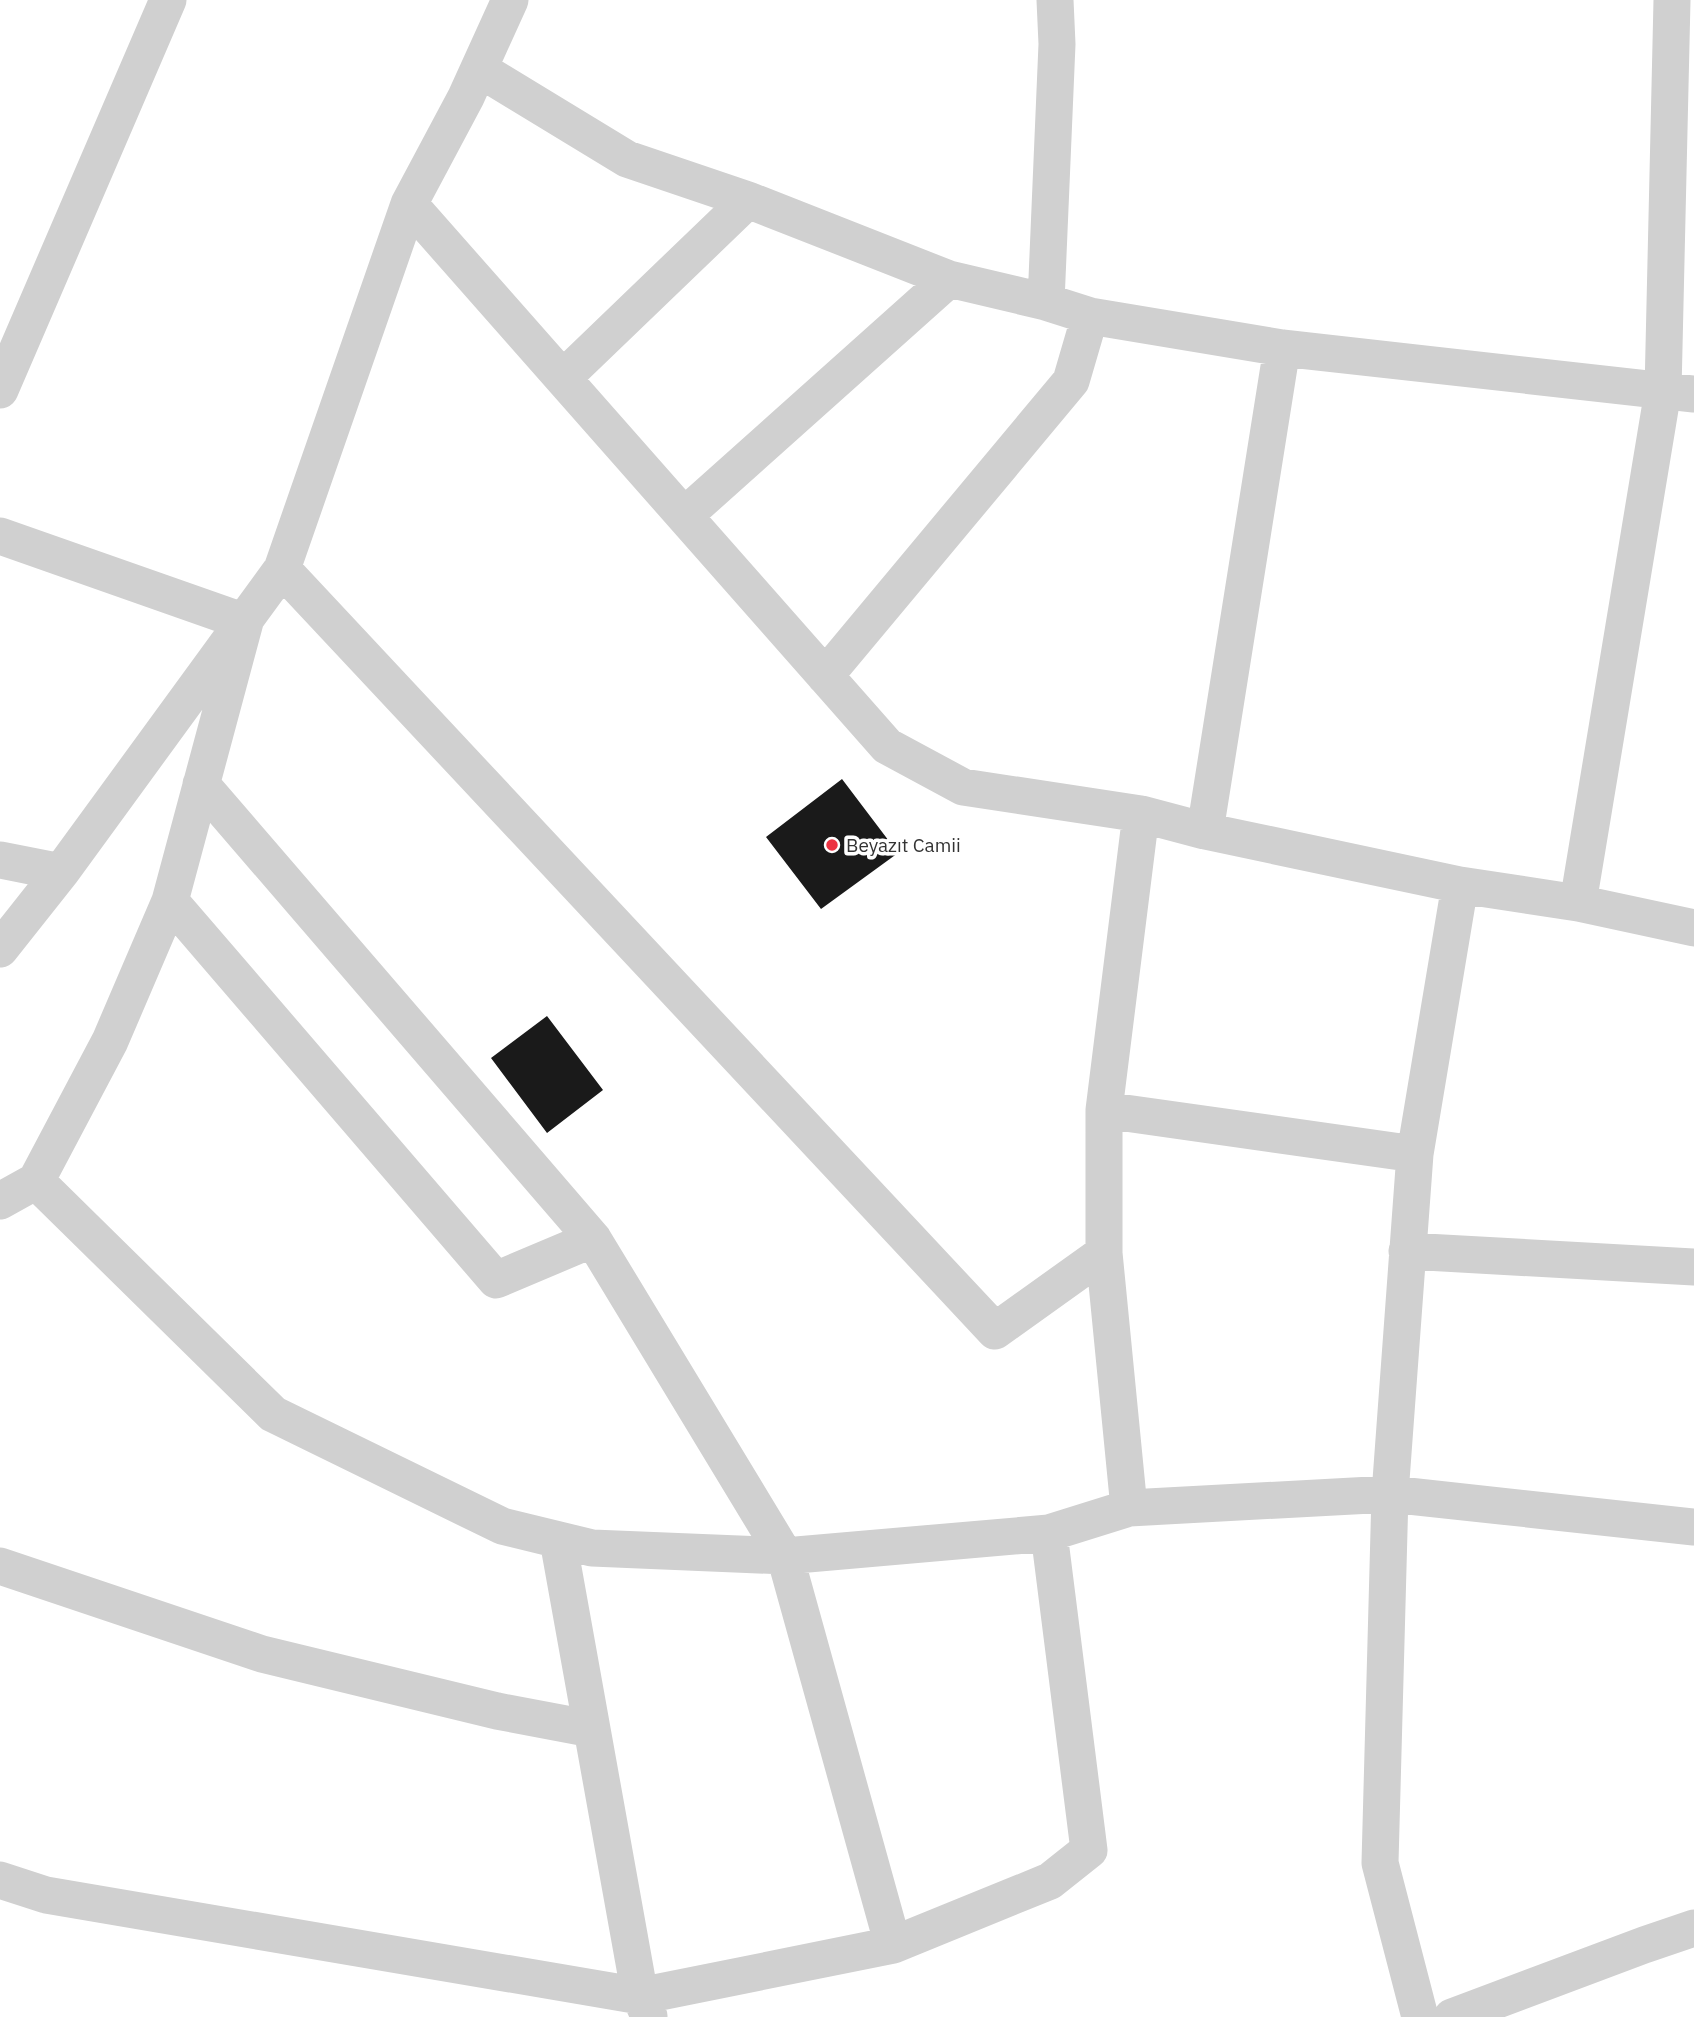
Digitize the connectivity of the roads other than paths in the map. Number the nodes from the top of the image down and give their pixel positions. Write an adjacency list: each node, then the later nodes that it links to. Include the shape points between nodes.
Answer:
1 (168, 0): 13 (street)
2 (510, 0): 5 (street)
3 (1055, 0): 9 (street, via 1058,44)
4 (1672, 0): 14 (street)
5 (479, 69): 6 (street, via 627,159); 7 (street)
6 (748, 200): 8 (street); 12 (street)
7 (409, 204): 12 (street); 17 (street)
8 (949, 279): 9 (street); 15 (street)
9 (1046, 302): 10 (street)
10 (1090, 316): 11 (street); 19 (street, via 1071,381)
11 (1282, 348): 14 (street); 22 (street)
12 (563, 378): 15 (street)
13 (0, 390)
14 (1679, 392): 27 (street)
15 (684, 516): 19 (street)
16 (0, 536): 18 (street)
17 (282, 569): 18 (street); 36 (street, via 995,1331)
18 (245, 622): 20 (street); 24 (street)
19 (825, 676): 21 (street, via 887,746 963,787)
20 (201, 783): 26 (street); 34 (street)
21 (1141, 814): 22 (street); 30 (street)
22 (1205, 831): 25 (street)
23 (0, 860): 24 (street)
24 (61, 872): 29 (street)
25 (1460, 885): 27 (street); 31 (street)
26 (170, 901): 32 (street, via 110,1041); 34 (street, via 496,1280)
27 (1578, 903): 28 (street)
28 (1694, 928)
29 (0, 950)
30 (1104, 1110): 31 (street); 36 (street)
31 (1415, 1154): 35 (street)
32 (36, 1181): 33 (street); 42 (street, via 273,1414 502,1526)
33 (0, 1201)
34 (593, 1239): 43 (street)
35 (1407, 1251): 37 (street); 38 (street)
36 (1104, 1253): 39 (street)
37 (1694, 1267)
38 (1390, 1493): 39 (street); 40 (street); 50 (street, via 1380,1863)
39 (1129, 1508): 41 (street)
40 (1694, 1527)
41 (1049, 1533): 43 (street); 48 (street, via 1089,1850 1050,1881)
42 (558, 1540): 43 (street, via 592,1549); 45 (street)
43 (785, 1556): 48 (street)
44 (0, 1566): 45 (street, via 262,1654 497,1711)
45 (592, 1729): 49 (street)
46 (0, 1880): 49 (street, via 46,1895)
47 (1694, 1928): 51 (street)
48 (893, 1945): 49 (street)
49 (645, 2007)
50 (1420, 2017)
51 (1452, 2017)

